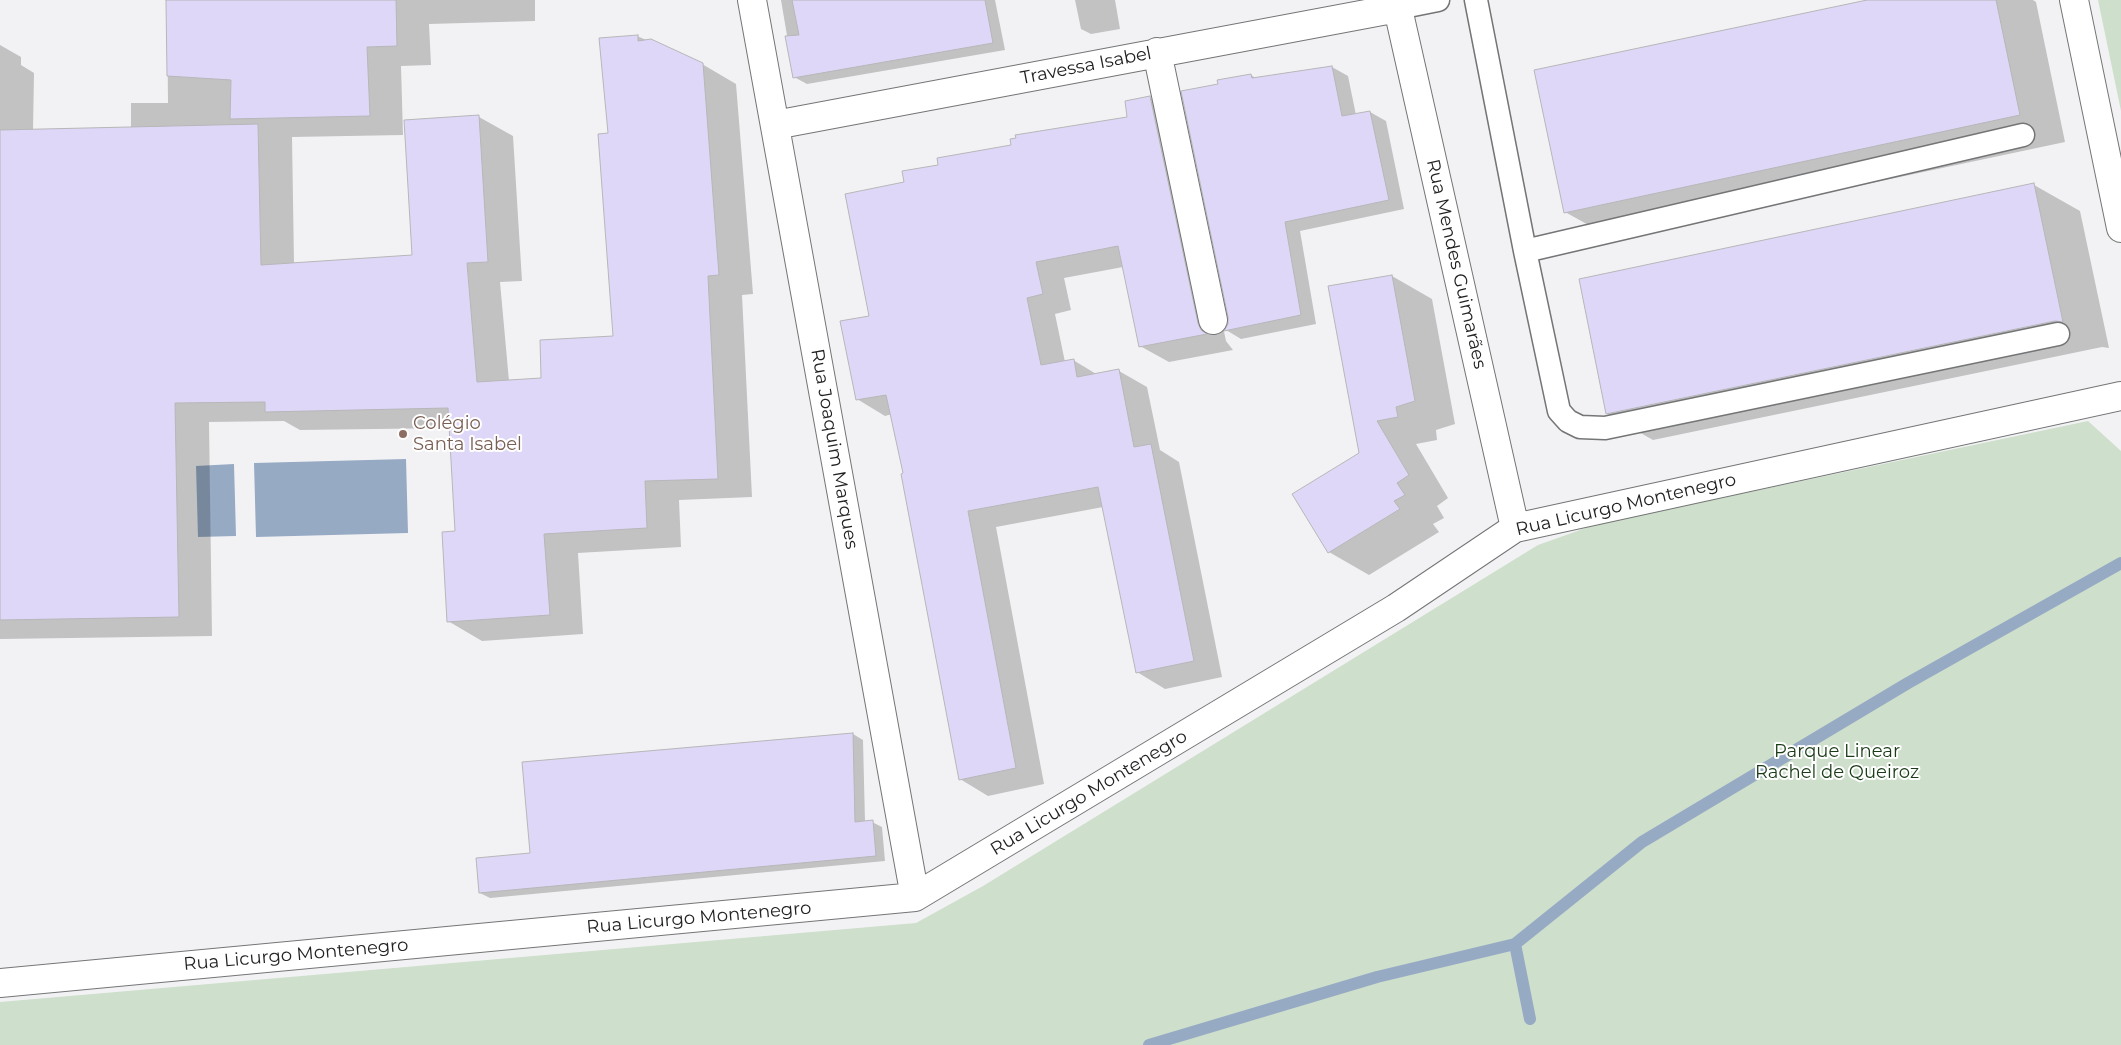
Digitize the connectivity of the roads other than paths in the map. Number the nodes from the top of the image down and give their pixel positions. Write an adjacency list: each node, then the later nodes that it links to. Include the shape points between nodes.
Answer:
1 (752, 0): 7 (street, Rua Joaquim Marques)
2 (1438, 0): 5 (lane)
3 (1476, 0): 10 (lane)
4 (2074, 0): 9 (street)
5 (1397, 4): 6 (street, Travessa Isabel); 14 (street, Rua Mendes Guimarães)
6 (1157, 52): 7 (street, Travessa Isabel); 11 (street)
7 (775, 125): 15 (street, Rua Joaquim Marques)
8 (2023, 135): 10 (lane)
9 (2121, 228)
10 (1525, 251): 12 (lane, via 1560,411 1568,421 1580,427 1605,428)
11 (1213, 320)
12 (2058, 334)
13 (2121, 396): 14 (street, Rua Licurgo Montenegro)
14 (1516, 528): 15 (street, Rua Licurgo Montenegro, via 1396,608)
15 (916, 898): 16 (street, Rua Licurgo Montenegro)
16 (0, 983)

